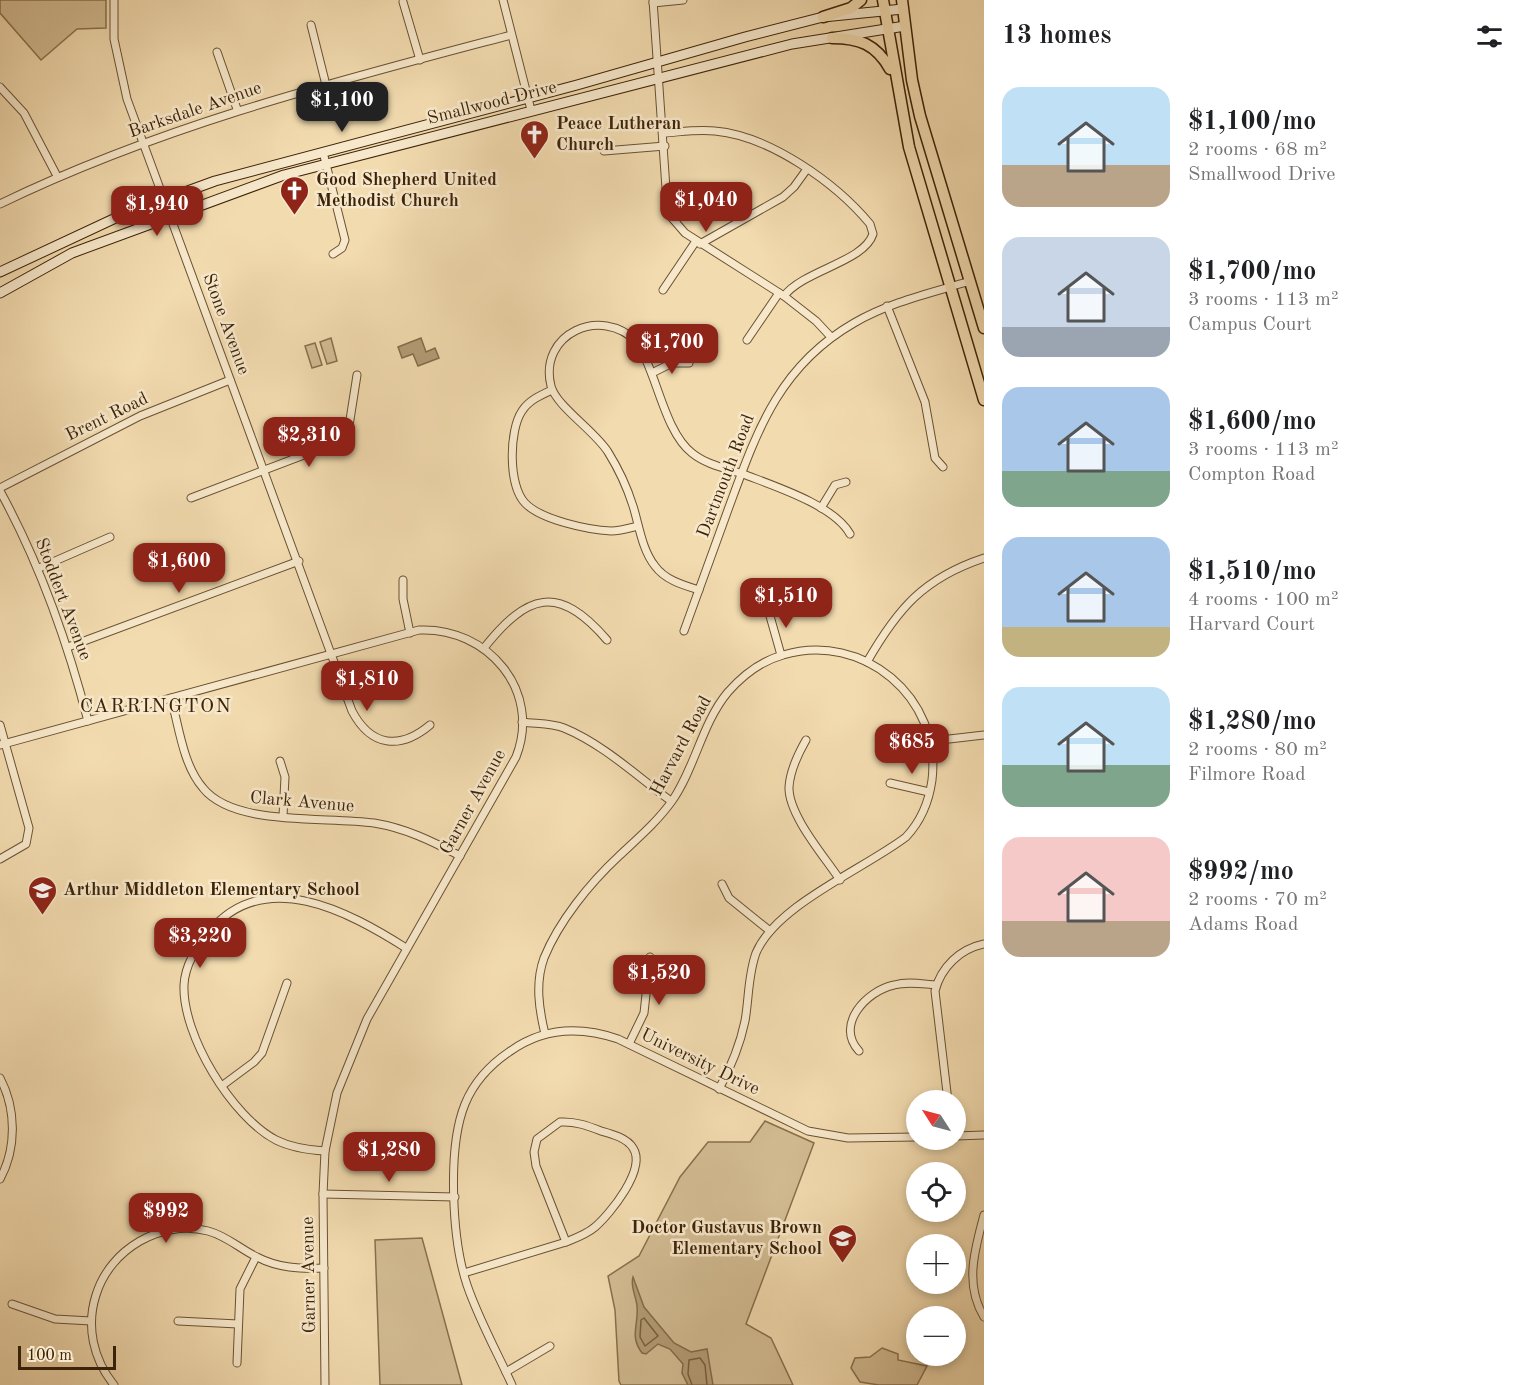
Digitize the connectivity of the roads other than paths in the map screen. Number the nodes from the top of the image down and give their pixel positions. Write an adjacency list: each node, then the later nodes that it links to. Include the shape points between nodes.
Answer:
1 (114, 0): 26 (street, Stone Avenue, via 114,39 120,71)
2 (503, 0): 13 (street)
3 (683, 0): 5 (street)
4 (861, 0): 9 (main road, via 851,8)
5 (653, 1): 17 (street)
6 (403, 2): 16 (street)
7 (902, 4): 8 (main road, Smallwood Drive); 11 (main road)
8 (884, 5): 9 (main road, Smallwood Drive); 12 (main road)
9 (823, 17): 17 (main road, Smallwood Drive)
10 (311, 25): 20 (street)
11 (905, 26): 12 (main road, Smallwood Drive); 39 (main road, via 920,116)
12 (888, 28): 14 (main road, Smallwood Drive); 18 (main road)
13 (511, 35): 16 (street, Barksdale Avenue); 22 (street)
14 (832, 38): 18 (main road, via 852,38 868,44 884,58); 19 (main road, Smallwood Drive, via 792,44)
15 (217, 52): 23 (street)
16 (420, 60): 20 (street, Barksdale Avenue)
17 (657, 62): 19 (street); 22 (main road, Smallwood Drive)
18 (895, 78): 40 (main road, via 909,147)
19 (658, 80): 24 (main road, Smallwood Drive); 25 (street)
20 (326, 85): 23 (street, Barksdale Avenue)
21 (0, 87): 32 (street, via 24,112)
22 (528, 97): 24 (street); 28 (main road, Smallwood Drive)
23 (237, 109): 26 (street, Barksdale Avenue)
24 (531, 110): 30 (main road, Smallwood Drive)
25 (664, 133): 27 (street); 31 (street, via 722,132 769,148)
26 (143, 143): 32 (street, Barksdale Avenue); 33 (street, Stone Avenue)
27 (664, 146): 29 (street); 36 (street, via 670,211 679,227)
28 (322, 152): 30 (street); 33 (main road, Smallwood Drive, via 215,181)
29 (604, 152)
30 (325, 164): 35 (main road, Smallwood Drive, via 262,182); 37 (street, via 345,240)
31 (807, 169): 36 (street, via 783,197); 43 (street, via 862,215 873,234 862,248)
32 (57, 176): 34 (street, Barksdale Avenue)
33 (164, 200): 35 (street, Stone Avenue); 38 (main road, Smallwood Drive, via 84,231)
34 (0, 204)
35 (170, 218): 42 (main road, Smallwood Drive, via 72,253); 51 (street, Stone Avenue)
36 (698, 242): 41 (street); 43 (street)
37 (333, 254)
38 (0, 272)
39 (970, 281): 40 (street, Dartmouth Road); 45 (main road)
40 (951, 287): 44 (street, Dartmouth Road); 53 (main road)
41 (663, 290)
42 (0, 293)
43 (781, 294): 46 (street); 47 (street)
44 (887, 306): 46 (street, Dartmouth Road); 54 (street, via 925,402 935,458)
45 (984, 328)
46 (831, 338): 56 (street, Dartmouth Road, via 795,371 774,399)
47 (747, 340)
48 (690, 363): 49 (street, via 672,363)
49 (652, 373): 52 (street, via 630,335 608,325 589,326 575,331 555,351 550,364); 56 (street, via 684,445 705,462)
50 (357, 375): 55 (street, via 349,426 338,442)
51 (230, 380): 55 (street, Stone Avenue); 58 (street, Brent Road, via 140,416)
52 (552, 390): 61 (street, via 609,454); 61 (street, via 529,403 519,418 513,464 522,499 543,515 587,527 612,531)
53 (984, 399)
54 (943, 468)
55 (264, 472): 59 (street); 65 (street, Stone Avenue)
56 (741, 474): 60 (street); 68 (street, Dartmouth Road)
57 (846, 482): 60 (street, via 835,485)
58 (0, 489): 66 (street, Stoddert Avenue)
59 (192, 498)
60 (821, 508): 62 (street, via 842,521)
61 (639, 525): 68 (street, via 655,566 672,579)
62 (850, 534)
63 (110, 537): 66 (street)
64 (984, 558): 77 (street, via 950,571 916,594 889,626)
65 (299, 561): 73 (street); 75 (street, Stone Avenue)
66 (39, 568): 73 (street, Stoddert Avenue)
67 (403, 580): 71 (street)
68 (699, 590): 70 (street, Dartmouth Road)
69 (768, 609): 76 (street)
70 (684, 632)
71 (410, 633): 74 (street, Garner Avenue, via 451,633); 75 (street, Garner Avenue)
72 (607, 640): 74 (street, via 577,611 563,604 548,603 516,613)
73 (68, 647): 79 (street, Stoddert Avenue)
74 (484, 648): 80 (street, Garner Avenue, via 512,680 520,698)
75 (333, 654): 78 (street, Garner Avenue); 82 (street, Stone Avenue, via 352,711 368,733 384,740 402,741)
76 (781, 655): 77 (street, Harvard Road, via 818,649); 90 (street, Harvard Road, via 748,671 725,695)
77 (867, 662): 85 (street, Harvard Road, via 903,689 920,711)
78 (171, 698): 79 (street, Garner Avenue); 91 (street, Clark Avenue, via 190,767 204,790 237,812)
79 (88, 721): 86 (street, Garner Avenue)
80 (522, 722): 90 (street, via 571,732); 92 (street, Garner Avenue, via 516,757)
81 (0, 725): 86 (street)
82 (430, 725)
83 (984, 735): 85 (street)
84 (806, 740): 94 (street, via 791,774 790,795 798,815)
85 (932, 741): 89 (street, Harvard Road)
86 (3, 744): 93 (street, via 29,835 23,846)
87 (280, 761): 91 (street, via 285,777)
88 (890, 783): 89 (street)
89 (929, 792): 94 (street, Harvard Road, via 920,819 906,837)
90 (671, 801): 102 (street, Harvard Road, via 648,830 594,883 550,945 539,984)
91 (283, 816): 92 (street, Clark Avenue, via 390,826)
92 (460, 856): 98 (street, Garner Avenue)
93 (0, 859)
94 (840, 880): 96 (street, Harvard Road, via 789,912)
95 (722, 884): 96 (street, via 729,898)
96 (770, 931): 107 (street, Harvard Road, via 756,955 742,1034)
97 (984, 944): 101 (street, via 956,957)
98 (406, 948): 106 (street, via 360,920 301,900 268,899 225,917 192,956 184,985 191,1028); 112 (street, Garner Avenue, via 345,1069)
99 (650, 957): 103 (street, via 646,1004)
100 (287, 983): 106 (street, via 262,1053)
101 (936, 986): 104 (street, via 899,984 869,997 856,1013 850,1029 851,1043); 108 (street, via 935,1006)
102 (545, 1034): 103 (street, University Drive, via 585,1031); 115 (street, University Drive, via 496,1062 470,1094 458,1129)
103 (629, 1044): 107 (street, University Drive)
104 (859, 1051)
105 (0, 1078): 113 (street, via 12,1107 12,1127 8,1160)
106 (223, 1085): 112 (street, via 241,1113 265,1133 295,1148)
107 (719, 1089): 111 (street, University Drive, via 816,1133 860,1139)
108 (946, 1090)
109 (984, 1135): 110 (street)
110 (966, 1136)
111 (906, 1137)
112 (325, 1151): 114 (street, Garner Avenue)
113 (0, 1179)
114 (323, 1194): 115 (street); 119 (street, Garner Avenue)
115 (455, 1197): 120 (street, University Drive)
116 (984, 1215): 122 (street, via 972,1280)
117 (566, 1242): 117 (street, via 534,1152 540,1135 566,1122 622,1139 633,1147 636,1160 630,1183 603,1218 588,1232); 120 (street)
118 (256, 1257): 119 (street, via 282,1266); 123 (street, via 224,1237 201,1230 171,1230 147,1237 108,1269 97,1292); 125 (street, via 242,1283)
119 (324, 1268): 130 (street, Garner Avenue)
120 (464, 1273): 128 (street, University Drive)
121 (12, 1304): 123 (street, via 55,1319)
122 (984, 1317)
123 (91, 1321): 129 (street, via 98,1357)
124 (178, 1321): 125 (street)
125 (238, 1324): 127 (street)
126 (549, 1346): 128 (street)
127 (237, 1363)
128 (506, 1372): 131 (street, University Drive)
129 (114, 1385)
130 (325, 1385)
131 (512, 1385)

